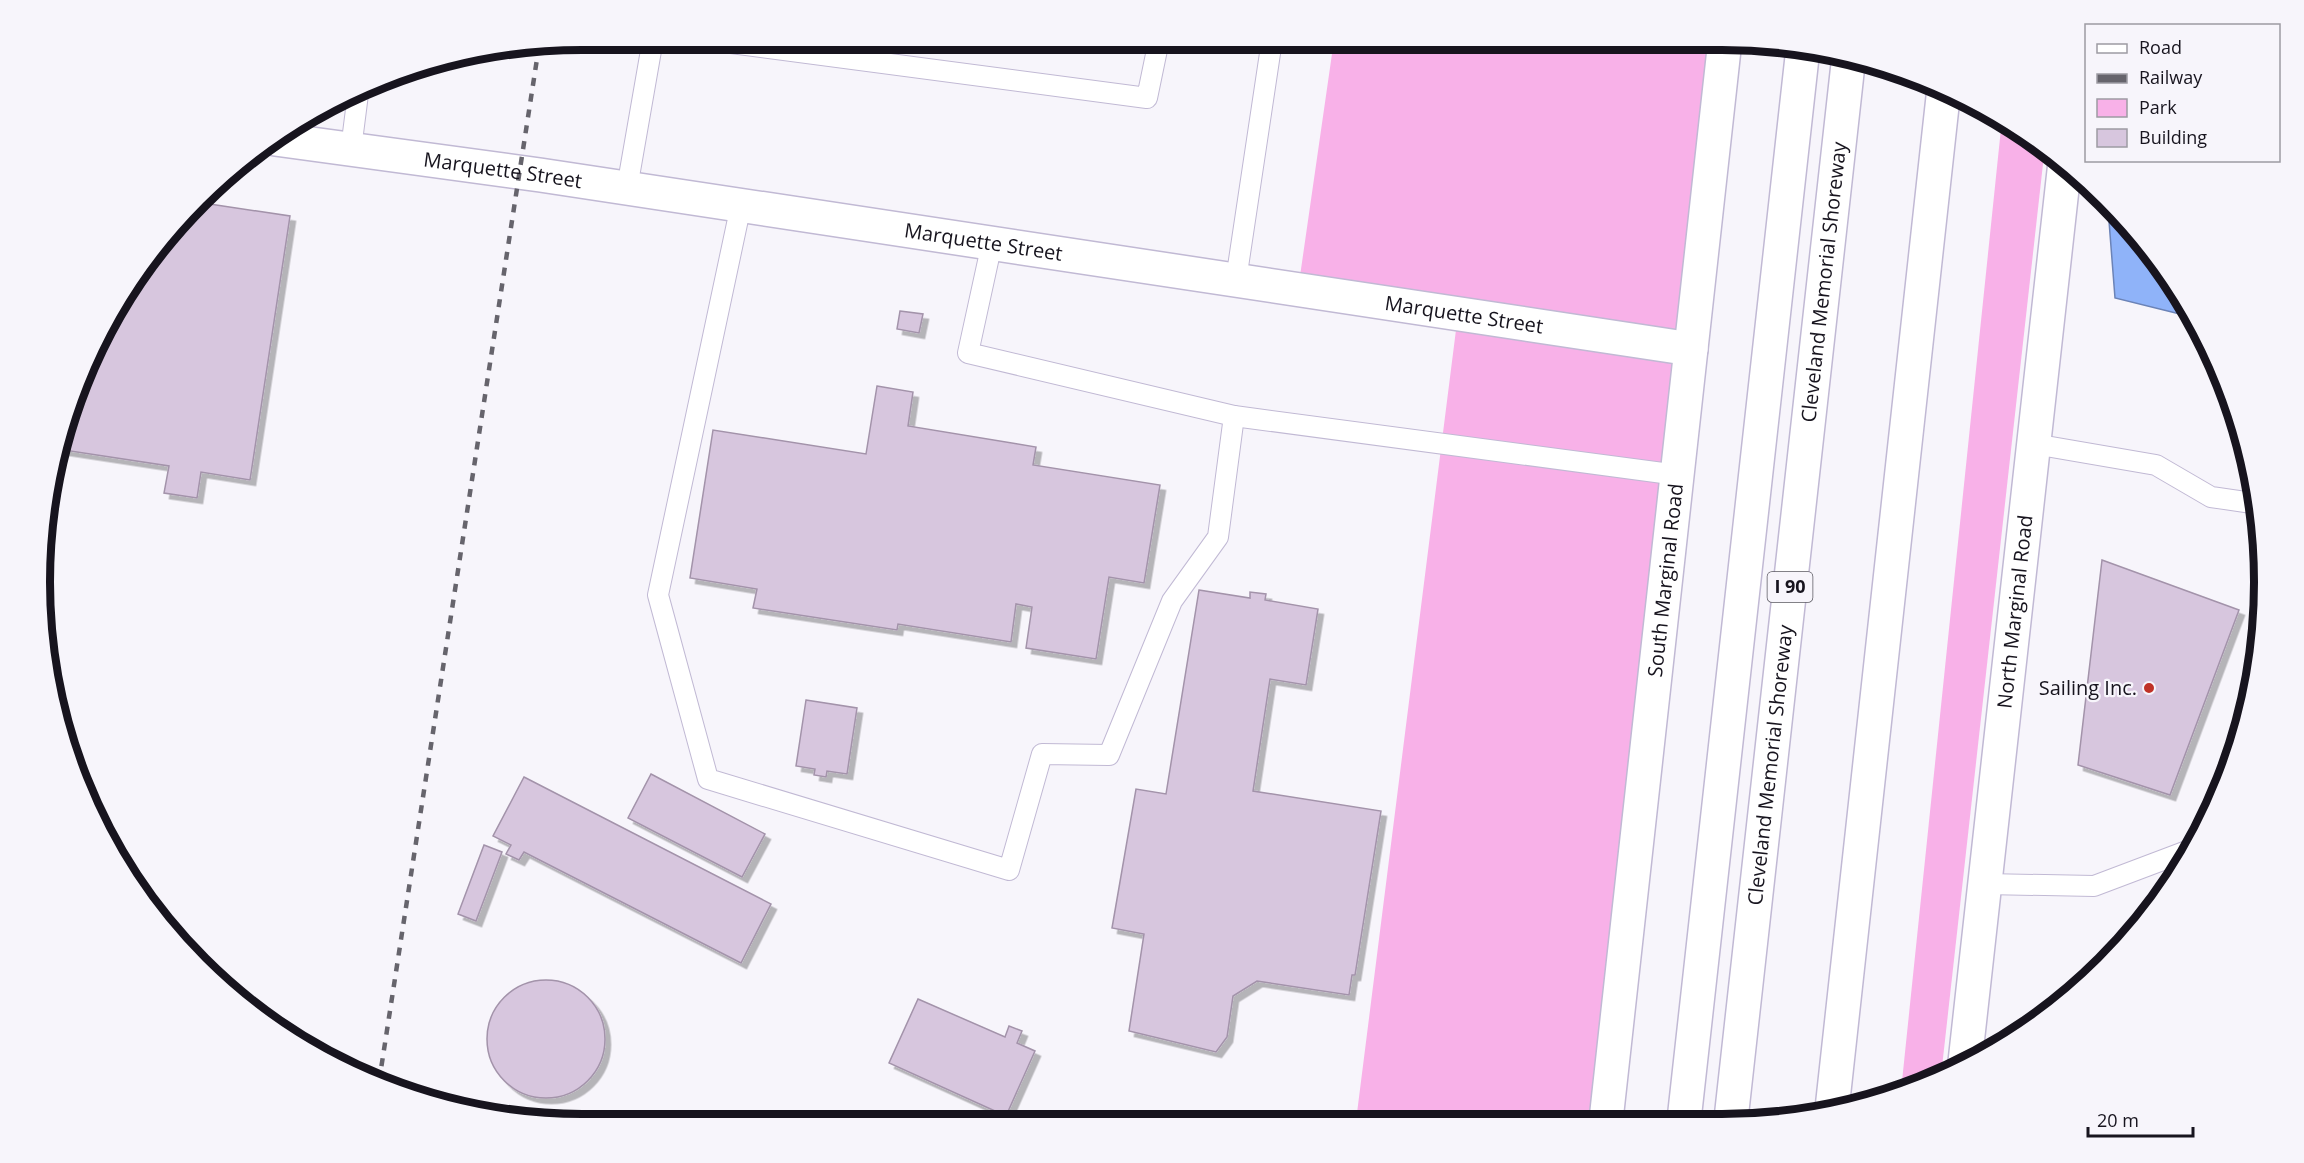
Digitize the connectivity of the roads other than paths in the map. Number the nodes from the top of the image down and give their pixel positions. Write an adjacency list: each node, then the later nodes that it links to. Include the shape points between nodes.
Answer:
1 (651, 50): 13 (lane)
2 (784, 50): 3 (lane, via 1147,98)
3 (1157, 50)
4 (1270, 50): 16 (lane)
5 (1724, 50): 17 (main road, South Marginal Road)
6 (1802, 56): 28 (main road)
7 (1848, 65): 26 (main road, Cleveland Memorial Shoreway / I 90)
8 (1943, 97): 25 (main road)
9 (357, 99): 11 (lane)
10 (284, 140): 11 (main road, Marquette Street)
11 (351, 149): 13 (main road, Marquette Street)
12 (2064, 174): 19 (main road, North Marginal Road)
13 (627, 189): 14 (main road, Marquette Street)
14 (741, 205): 15 (main road, Marquette Street); 18 (lane, via 658,595 708,779 1009,870 1042,754 1109,755 1172,601 1218,537)
15 (992, 243): 16 (main road, Marquette Street); 18 (lane, via 968,353)
16 (1236, 280): 17 (main road, Marquette Street)
17 (1691, 349): 20 (main road, South Marginal Road)
18 (1234, 416): 20 (lane)
19 (2034, 444): 21 (lane, via 2156,465 2211,497); 23 (main road, North Marginal Road)
20 (1678, 475): 27 (main road, South Marginal Road)
21 (2248, 502)
22 (2179, 854): 23 (lane, via 2094,886)
23 (1985, 884): 24 (main road, North Marginal Road)
24 (1966, 1055)
25 (1833, 1101)
26 (1732, 1113)
27 (1607, 1114)
28 (1685, 1114)

